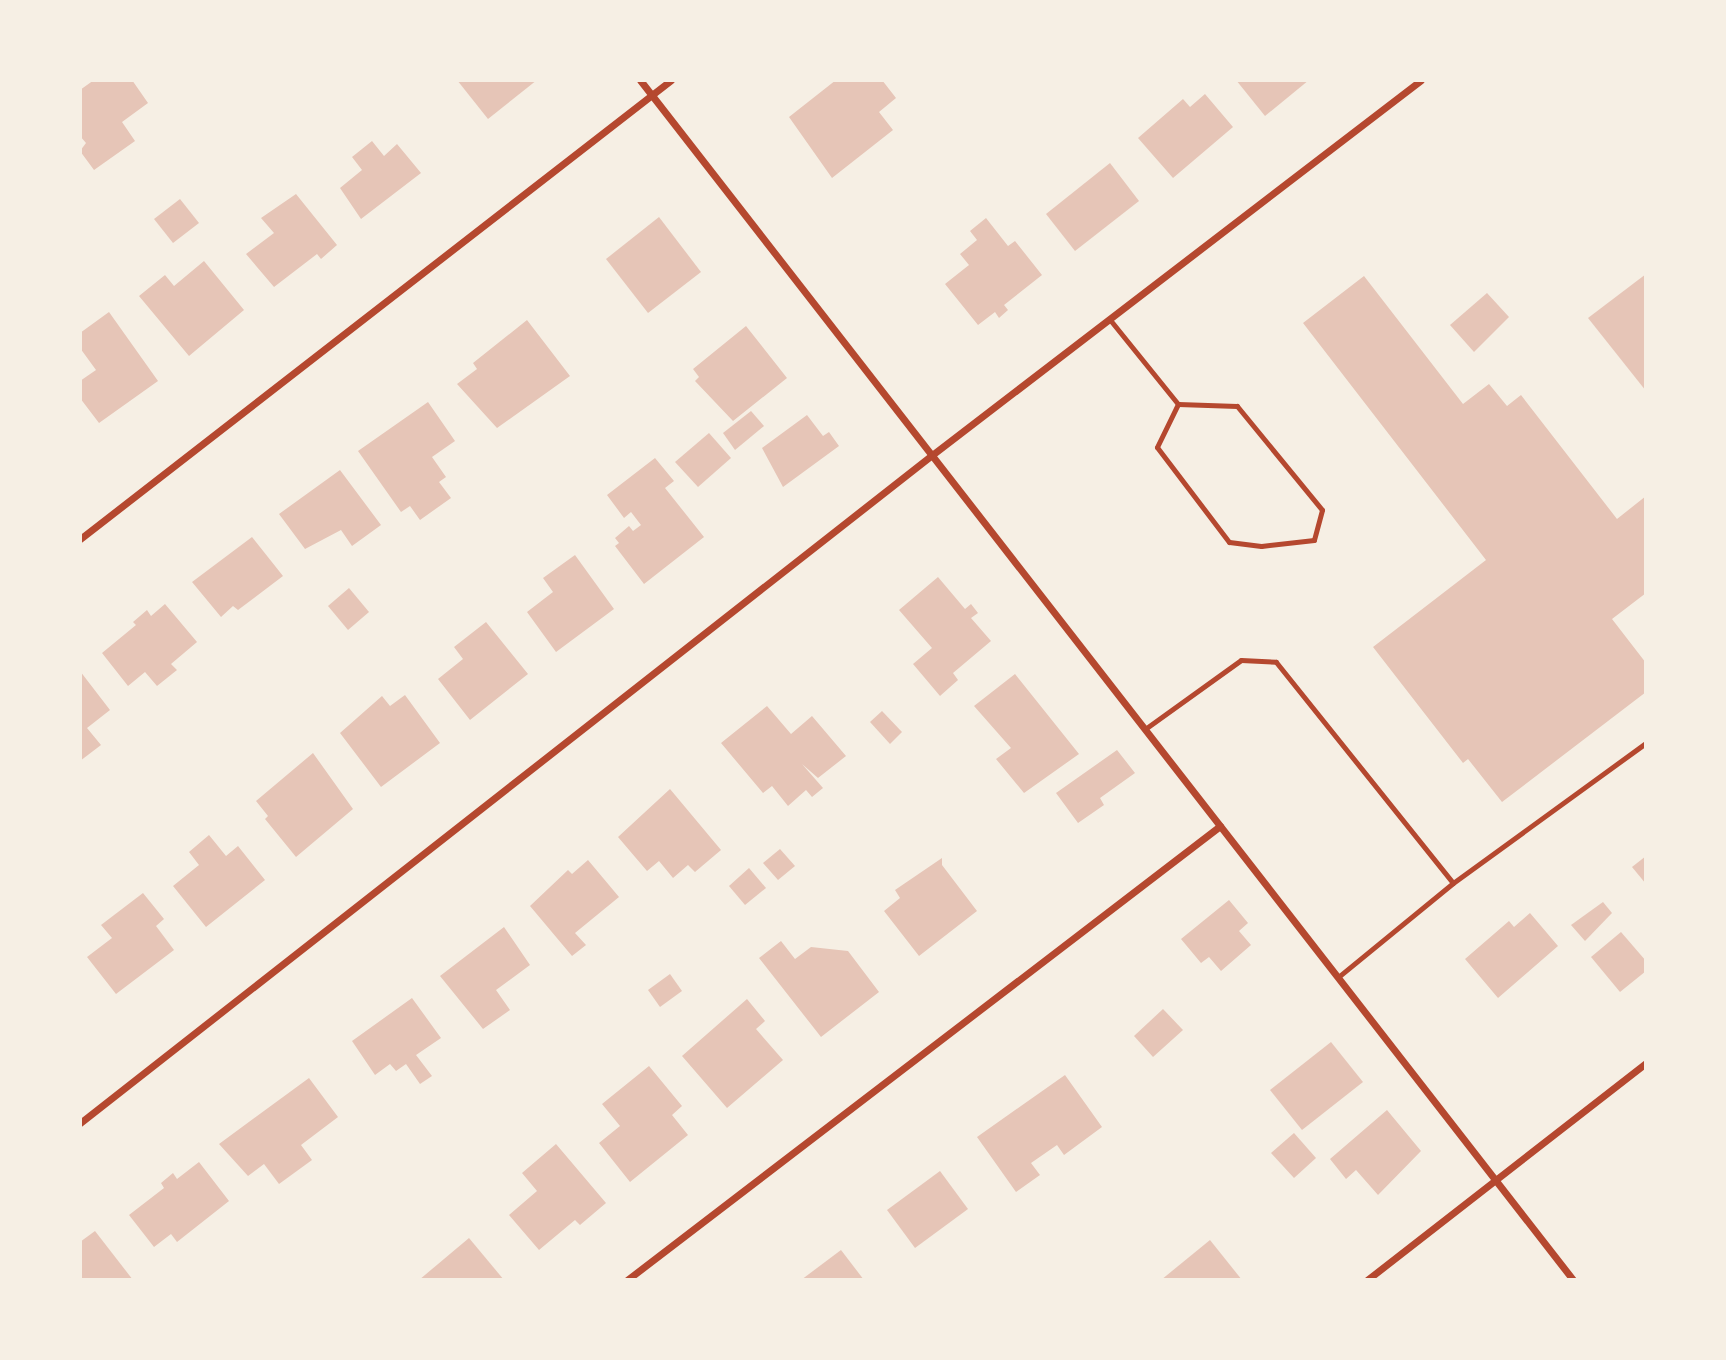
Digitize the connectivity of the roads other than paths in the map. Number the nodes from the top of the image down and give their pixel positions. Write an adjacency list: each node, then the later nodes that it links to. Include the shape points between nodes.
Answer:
1 (640, 80): 4 (street)
2 (671, 80): 4 (street)
3 (1421, 80): 5 (street)
4 (652, 96): 7 (street); 8 (street)
5 (1111, 321): 6 (lane); 7 (street)
6 (1178, 404): 6 (lane, via 1157,447 1229,542 1261,546 1314,540 1322,510 1237,406)
7 (932, 455): 9 (street); 15 (street)
8 (80, 539)
9 (1145, 729): 11 (street); 12 (lane, via 1241,660 1276,662)
10 (1646, 743): 12 (lane)
11 (1220, 826): 13 (street); 17 (street)
12 (1453, 883): 13 (lane)
13 (1338, 977): 16 (street)
14 (1646, 1063): 16 (street)
15 (80, 1123)
16 (1495, 1180): 18 (street); 19 (street)
17 (627, 1279)
18 (1367, 1279)
19 (1573, 1279)

